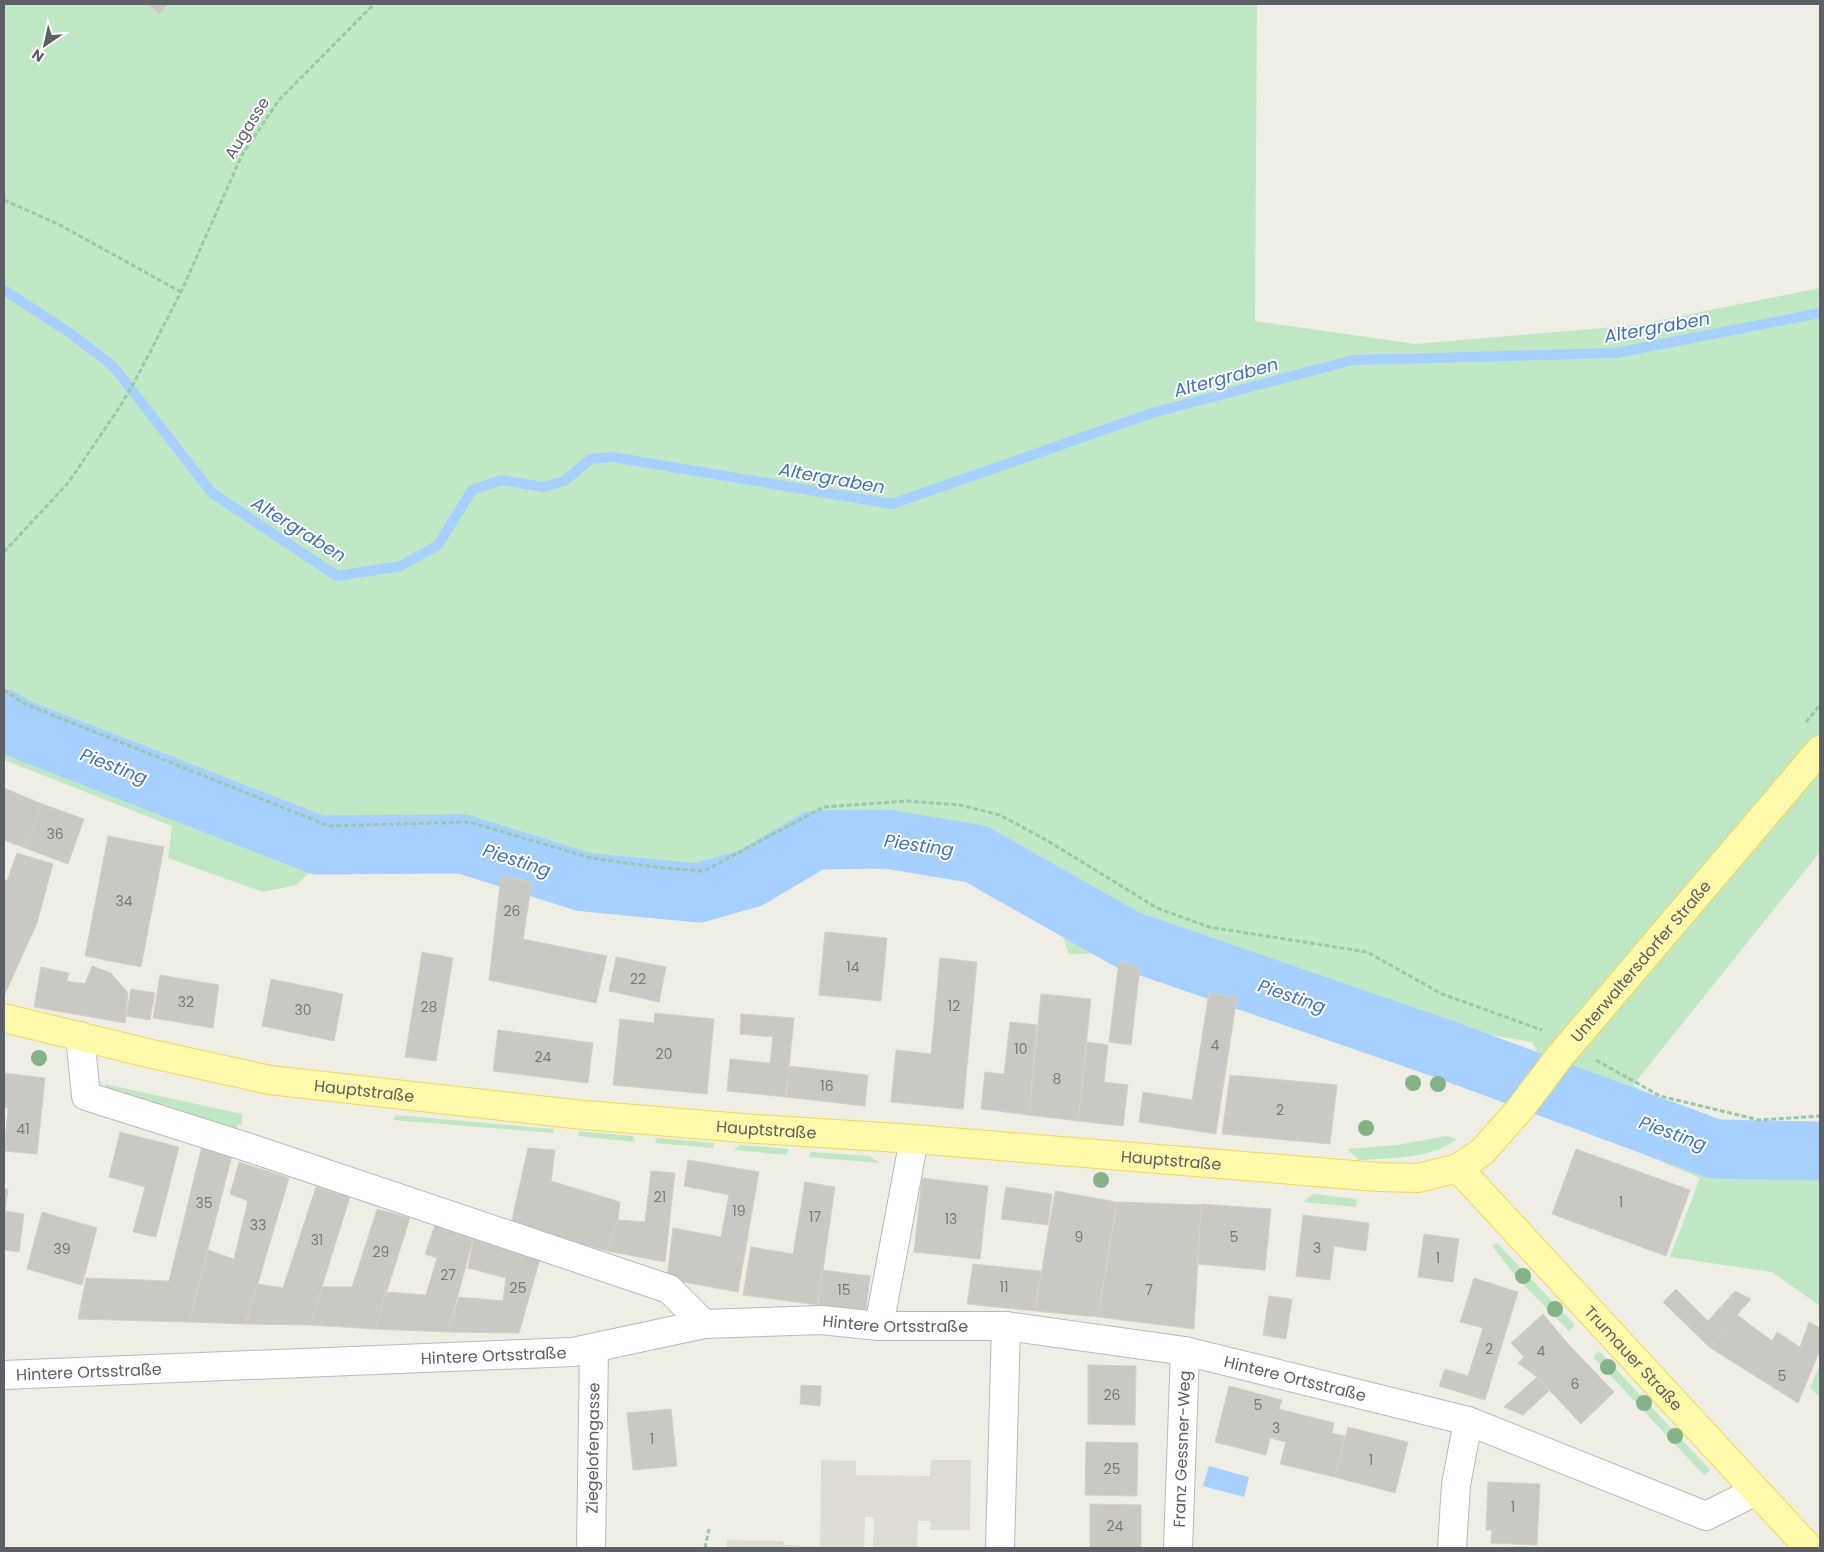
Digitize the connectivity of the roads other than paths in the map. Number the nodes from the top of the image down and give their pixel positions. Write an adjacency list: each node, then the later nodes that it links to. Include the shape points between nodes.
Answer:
1 (1820, 750): 5 (main road, Unterwaltersdorfer Straße, via 1565,1050 1520,1109 1482,1152)
2 (4, 1018): 3 (main road, Hauptstraße)
3 (80, 1036): 4 (main road, Hauptstraße, via 270,1080 574,1114); 6 (street, via 86,1096 669,1288)
4 (914, 1139): 5 (main road, Hauptstraße, via 1378,1177 1418,1178); 7 (street)
5 (1458, 1168): 13 (main road, Trumauer Straße)
6 (704, 1324): 7 (street, Hintere Ortsstraße, via 821,1320); 9 (street, Hintere Ortsstraße)
7 (879, 1326): 8 (street, Hintere Ortsstraße)
8 (1006, 1326): 10 (street, Hintere Ortsstraße); 15 (street)
9 (594, 1348): 11 (street, Hintere Ortsstraße, via 573,1352); 14 (street, Ziegelofengasse)
10 (1185, 1351): 12 (street, Hintere Ortsstraße); 16 (street, Franz Gessner-Weg)
11 (4, 1375)
12 (1468, 1421): 13 (street, Hintere Ortsstraße, via 1706,1516); 17 (street, via 1456,1485)
13 (1756, 1491): 18 (main road, Trumauer Straße)
14 (591, 1548)
15 (1000, 1548)
16 (1178, 1548)
17 (1452, 1548)
18 (1809, 1548)

